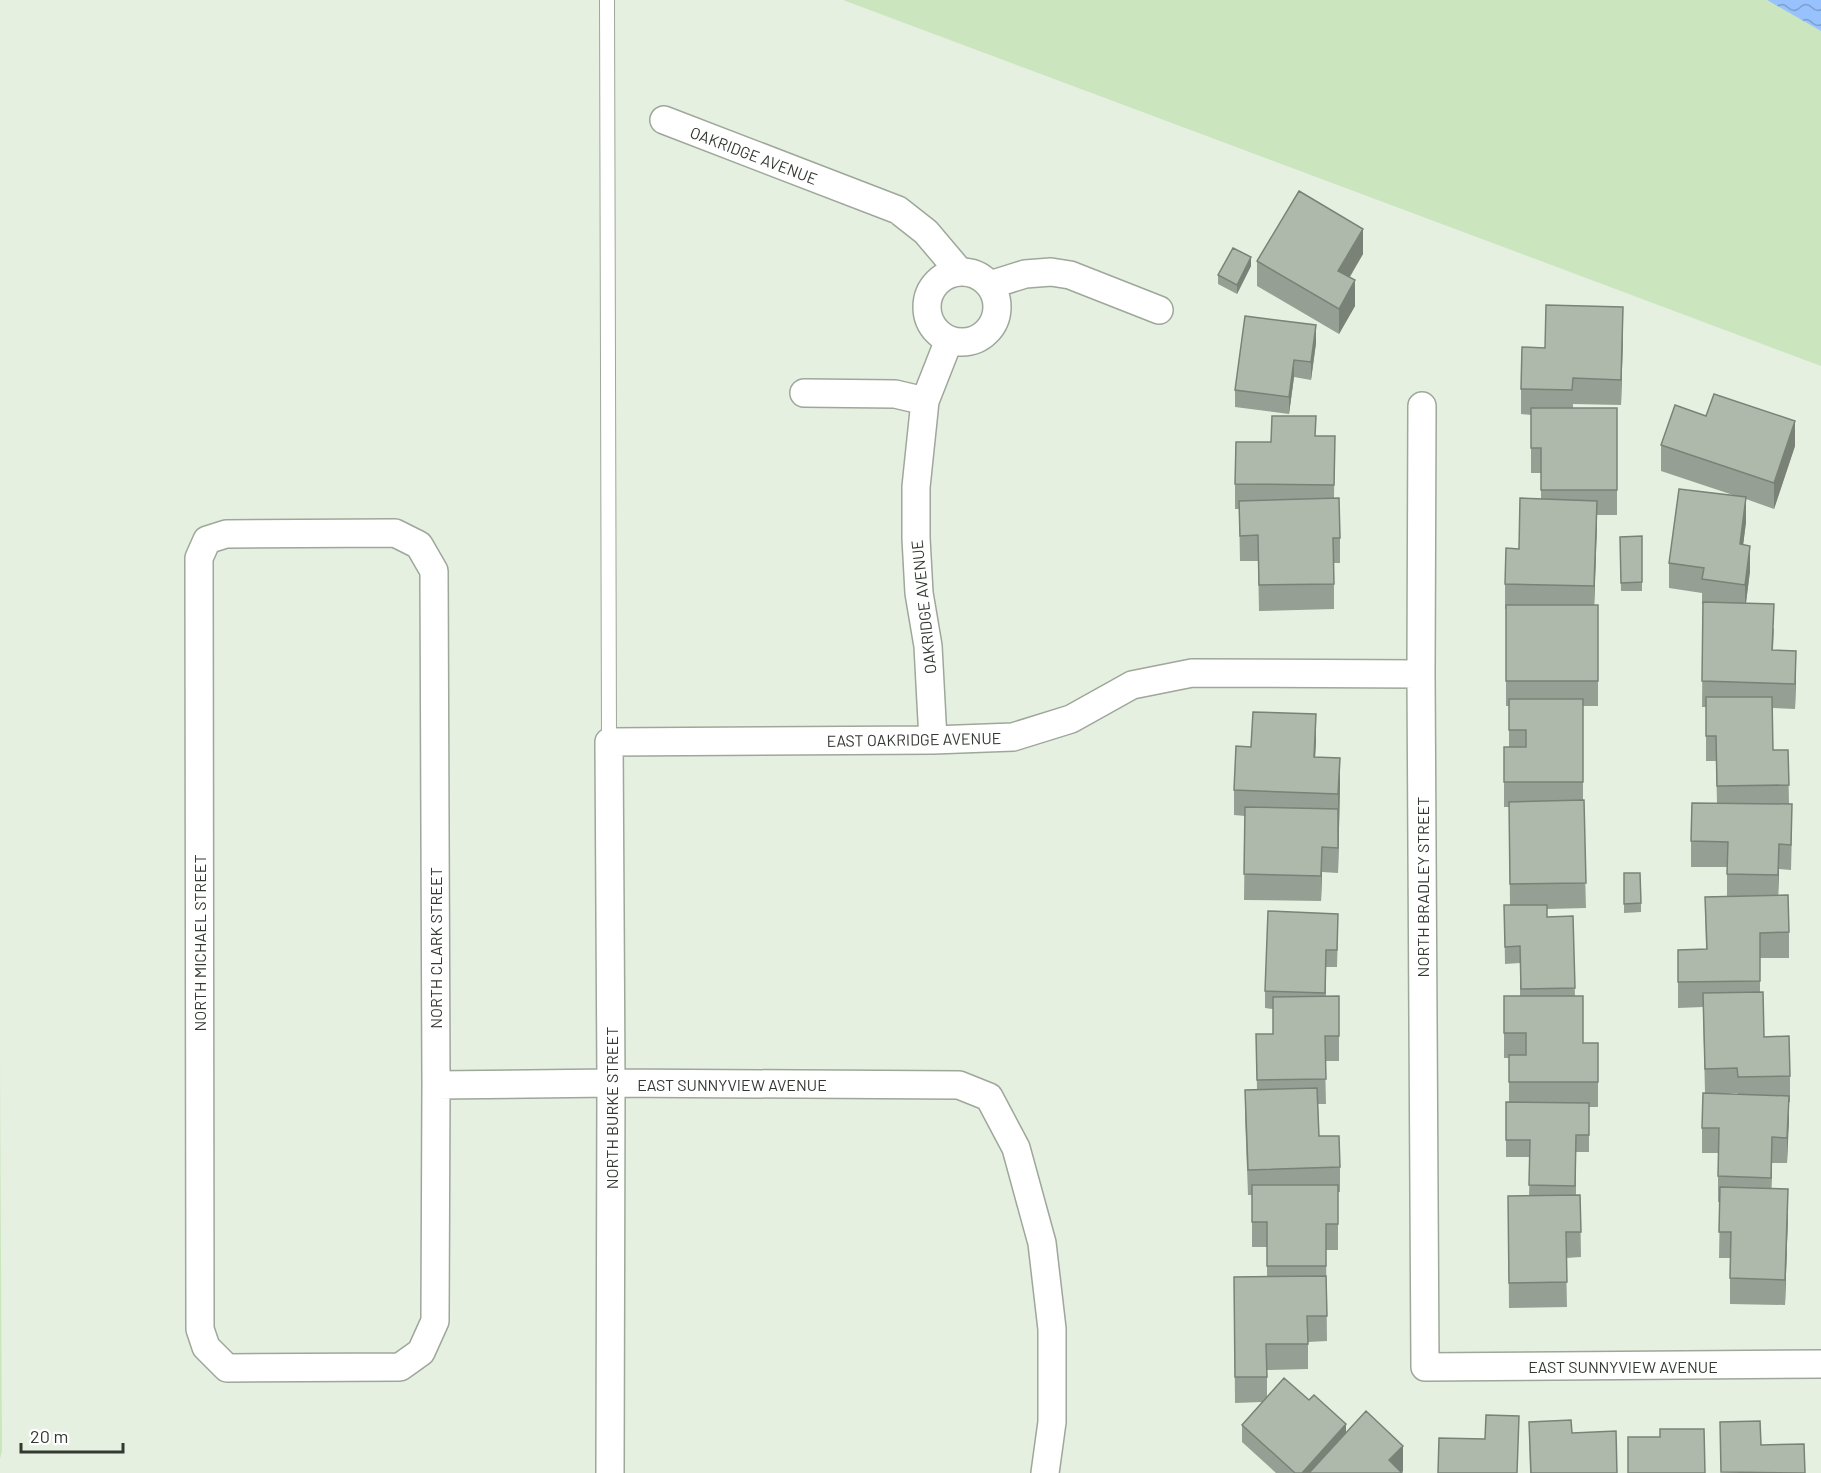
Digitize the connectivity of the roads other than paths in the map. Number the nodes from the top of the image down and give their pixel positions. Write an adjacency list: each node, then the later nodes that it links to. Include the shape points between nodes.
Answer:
1 (607, 0): 13 (lane)
2 (664, 120): 3 (street, OAKRIDGE AVENUE, via 898,210 926,232)
3 (959, 272): 4 (street, via 976,274); 6 (street, via 940,279 928,296 928,317 939,334)
4 (990, 285): 5 (street, via 1025,274 1060,273); 6 (street, via 998,306 991,328 972,341)
5 (1159, 310)
6 (949, 340): 8 (street, OAKRIDGE AVENUE)
7 (804, 393): 8 (street, via 895,394)
8 (925, 401): 12 (street, OAKRIDGE AVENUE, via 916,487 916,538)
9 (1422, 406): 11 (street, NORTH BRADLEY STREET)
10 (207, 540): 15 (street, NORTH CLARK STREET, via 226,534 395,533 419,545 434,571); 16 (street, NORTH MICHAEL STREET, via 199,558 200,1329 206,1347 227,1368 400,1367)
11 (1421, 674): 12 (street, EAST OAKRIDGE AVENUE, via 1192,673 1132,685 1071,719 1013,738); 18 (street, NORTH BRADLEY STREET)
12 (933, 740): 13 (street, EAST OAKRIDGE AVENUE)
13 (609, 742): 14 (street, NORTH BURKE STREET)
14 (611, 1083): 15 (street, EAST SUNNYVIEW AVENUE); 19 (street, NORTH BURKE STREET); 20 (street, EAST SUNNYVIEW AVENUE, via 959,1085 989,1097 1016,1148 1042,1243 1052,1329 1052,1422)
15 (436, 1085): 16 (street, NORTH CLARK STREET, via 435,1321)
16 (421, 1352)
17 (1821, 1364): 18 (street, EAST SUNNYVIEW AVENUE)
18 (1425, 1367)
19 (610, 1473)
20 (1045, 1473)

